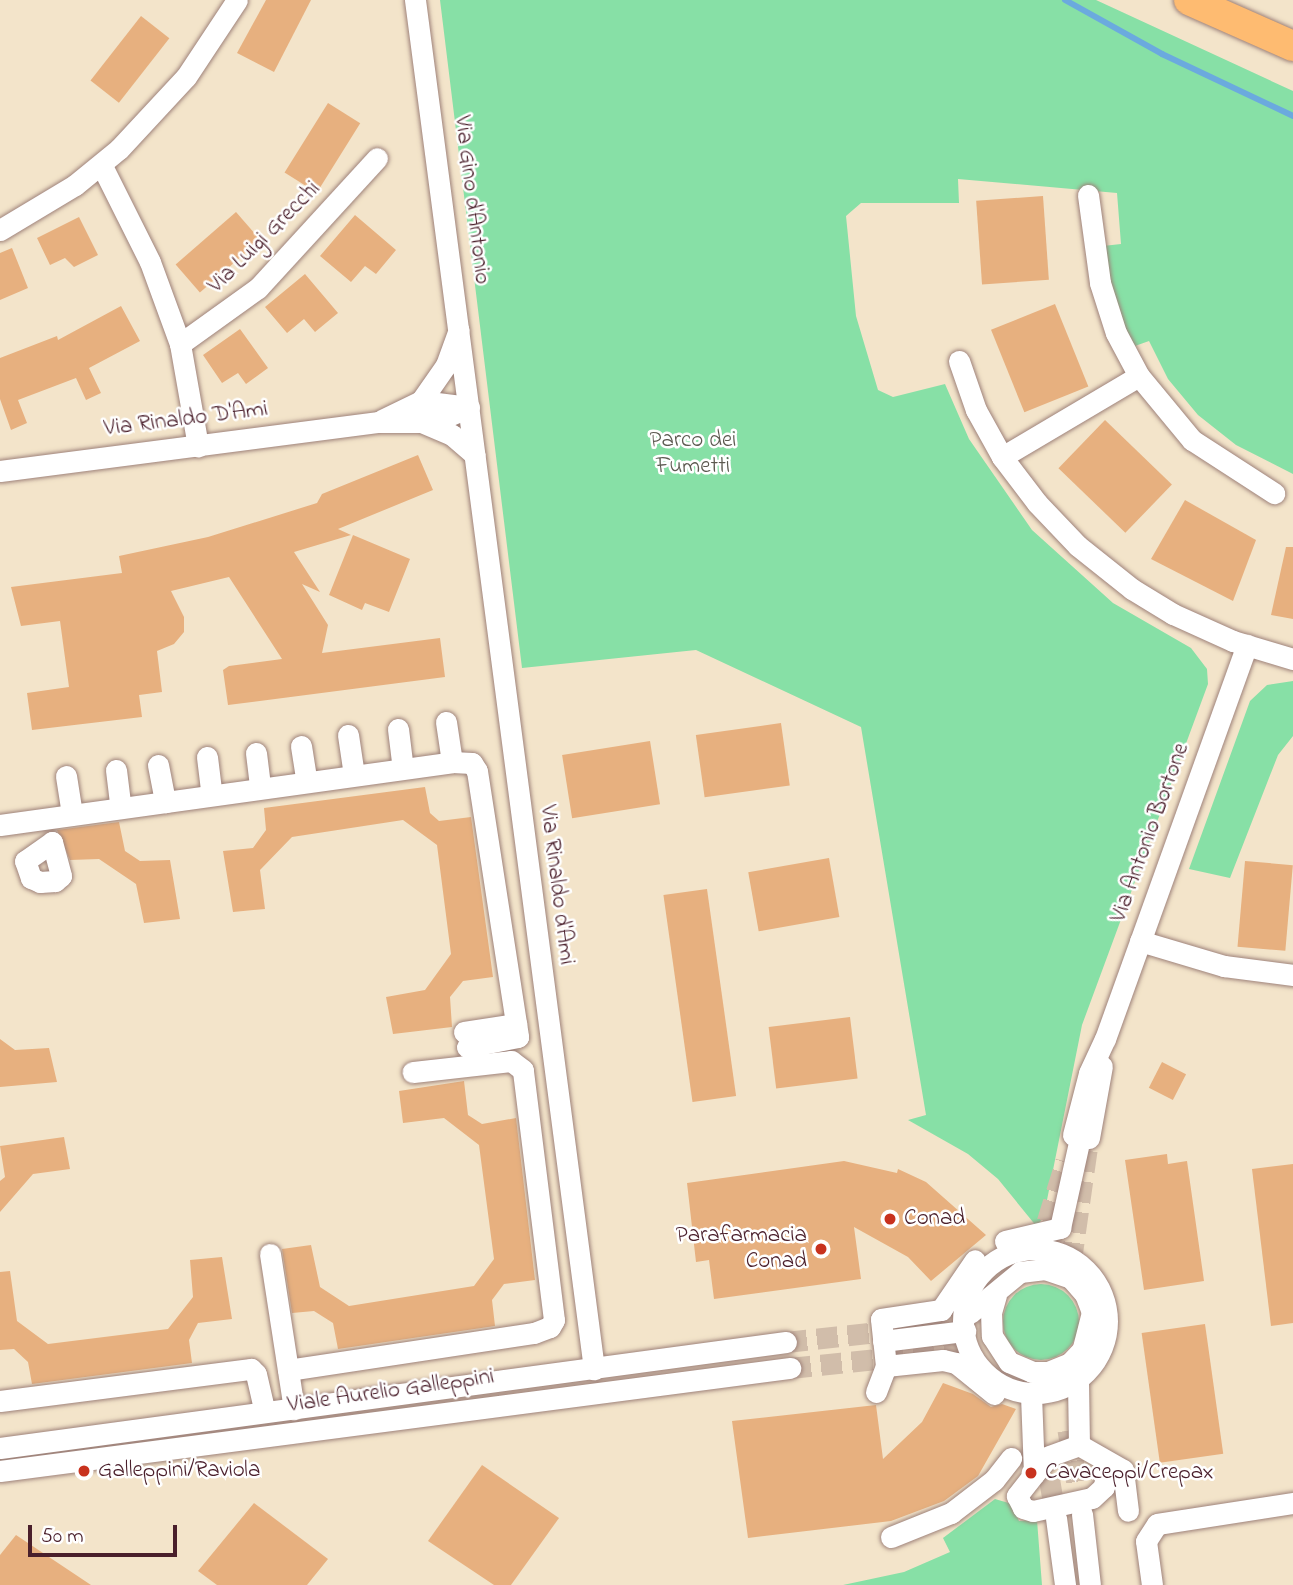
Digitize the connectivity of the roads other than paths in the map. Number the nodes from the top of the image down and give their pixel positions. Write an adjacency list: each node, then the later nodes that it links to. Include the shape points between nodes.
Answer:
1 (237, 0): 6 (street, via 171,97)
2 (415, 0): 9 (street, Via Gino d'Antonio)
3 (1189, 0): 4 (highway)
4 (1293, 46)
5 (377, 158): 10 (street, Via Luigi Grecchi, via 258,288)
6 (102, 166): 8 (street); 10 (street, via 150,262)
7 (1088, 195): 12 (street, via 1100,284 1116,333)
8 (0, 230)
9 (461, 325): 13 (street, Via Gino d'Antonio); 14 (street)
10 (180, 344): 15 (street)
11 (959, 361): 17 (street, via 976,410)
12 (1139, 376): 17 (street); 19 (street, via 1192,440)
13 (469, 407): 14 (street, Via Rinaldo D'Ami); 16 (street, Via Rinaldo d'Ami)
14 (422, 412): 15 (street, Via Rinaldo D'Ami); 16 (street, Via Rinaldo D'Ami)
15 (198, 446): 18 (street, Via Rinaldo D'Ami)
16 (475, 455): 59 (street, Via Rinaldo d'Ami)
17 (1002, 457): 20 (street, via 1066,535 1116,577 1173,614)
18 (0, 471)
19 (1274, 493)
20 (1247, 645): 21 (street); 42 (street, Via Antonio Bortone)
21 (1293, 659)
22 (446, 722): 28 (street)
23 (398, 729): 30 (street)
24 (348, 734): 32 (street)
25 (301, 746): 34 (street)
26 (256, 753): 35 (street)
27 (207, 757): 36 (street)
28 (452, 762): 30 (street); 44 (street, via 472,763 477,771 516,1024)
29 (158, 765): 37 (street)
30 (403, 768): 32 (street)
31 (116, 770): 38 (street)
32 (354, 775): 34 (street)
33 (66, 776): 39 (street)
34 (307, 782): 35 (street)
35 (260, 788): 36 (street)
36 (212, 795): 37 (street)
37 (165, 802): 38 (street)
38 (121, 808): 39 (street)
39 (62, 816): 40 (street); 41 (street)
40 (0, 825)
41 (52, 842)
42 (1140, 941): 43 (street, via 1224,966); 46 (street, Via Antonio Bortone, via 1105,1039)
43 (1293, 975)
44 (466, 1039)
45 (413, 1072): 60 (street, via 511,1061 523,1070 554,1320 543,1332)
46 (1060, 1227): 49 (street); 53 (street, via 1019,1236 982,1255 968,1266 941,1310 881,1319)
47 (1038, 1251): 50 (street)
48 (270, 1254): 60 (street)
49 (1074, 1268): 50 (street); 52 (street, via 1038,1248 1021,1248 995,1259 973,1284); 55 (street, via 1092,1312); 61 (street, via 1100,1293 1106,1327 1096,1361)
50 (1020, 1272): 51 (street)
51 (996, 1295): 52 (street); 52 (street, via 990,1319)
52 (976, 1335): 53 (street); 57 (street); 63 (street, via 971,1353 989,1377)
53 (883, 1341): 56 (street)
54 (786, 1342): 59 (street, Viale Aurelio Galleppini)
55 (1085, 1345): 57 (street, via 1070,1363 1056,1370 1032,1372); 61 (street)
56 (886, 1366): 62 (street); 63 (street, via 943,1360 956,1363 987,1391)
57 (1017, 1366): 63 (street)
58 (790, 1368): 71 (street, Viale Aurelio Galleppini)
59 (594, 1369): 65 (street, Viale Aurelio Galleppini)
60 (288, 1370): 65 (street)
61 (1077, 1381): 63 (street); 67 (street)
62 (876, 1392)
63 (1029, 1398): 72 (street)
64 (0, 1401): 66 (street, via 251,1369)
65 (294, 1409): 66 (street, Viale Aurelio Galleppini)
66 (265, 1412): 68 (street, Viale Aurelio Galleppini)
67 (1079, 1445): 70 (street); 72 (street, via 1049,1456)
68 (0, 1448)
69 (1011, 1458): 73 (street)
70 (1107, 1463): 74 (street, via 1104,1487 1092,1498 1033,1511 1023,1508); 76 (street, via 1123,1470)
71 (0, 1471)
72 (1034, 1474): 74 (street)
73 (994, 1480): 74 (street); 79 (street, via 951,1513)
74 (1017, 1496)
75 (1293, 1503): 80 (street, via 1157,1524 1146,1541)
76 (1128, 1511)
77 (1082, 1514): 82 (street)
78 (1056, 1518): 81 (street)
79 (891, 1537)
80 (1151, 1581)
81 (1065, 1585)
82 (1090, 1585)

